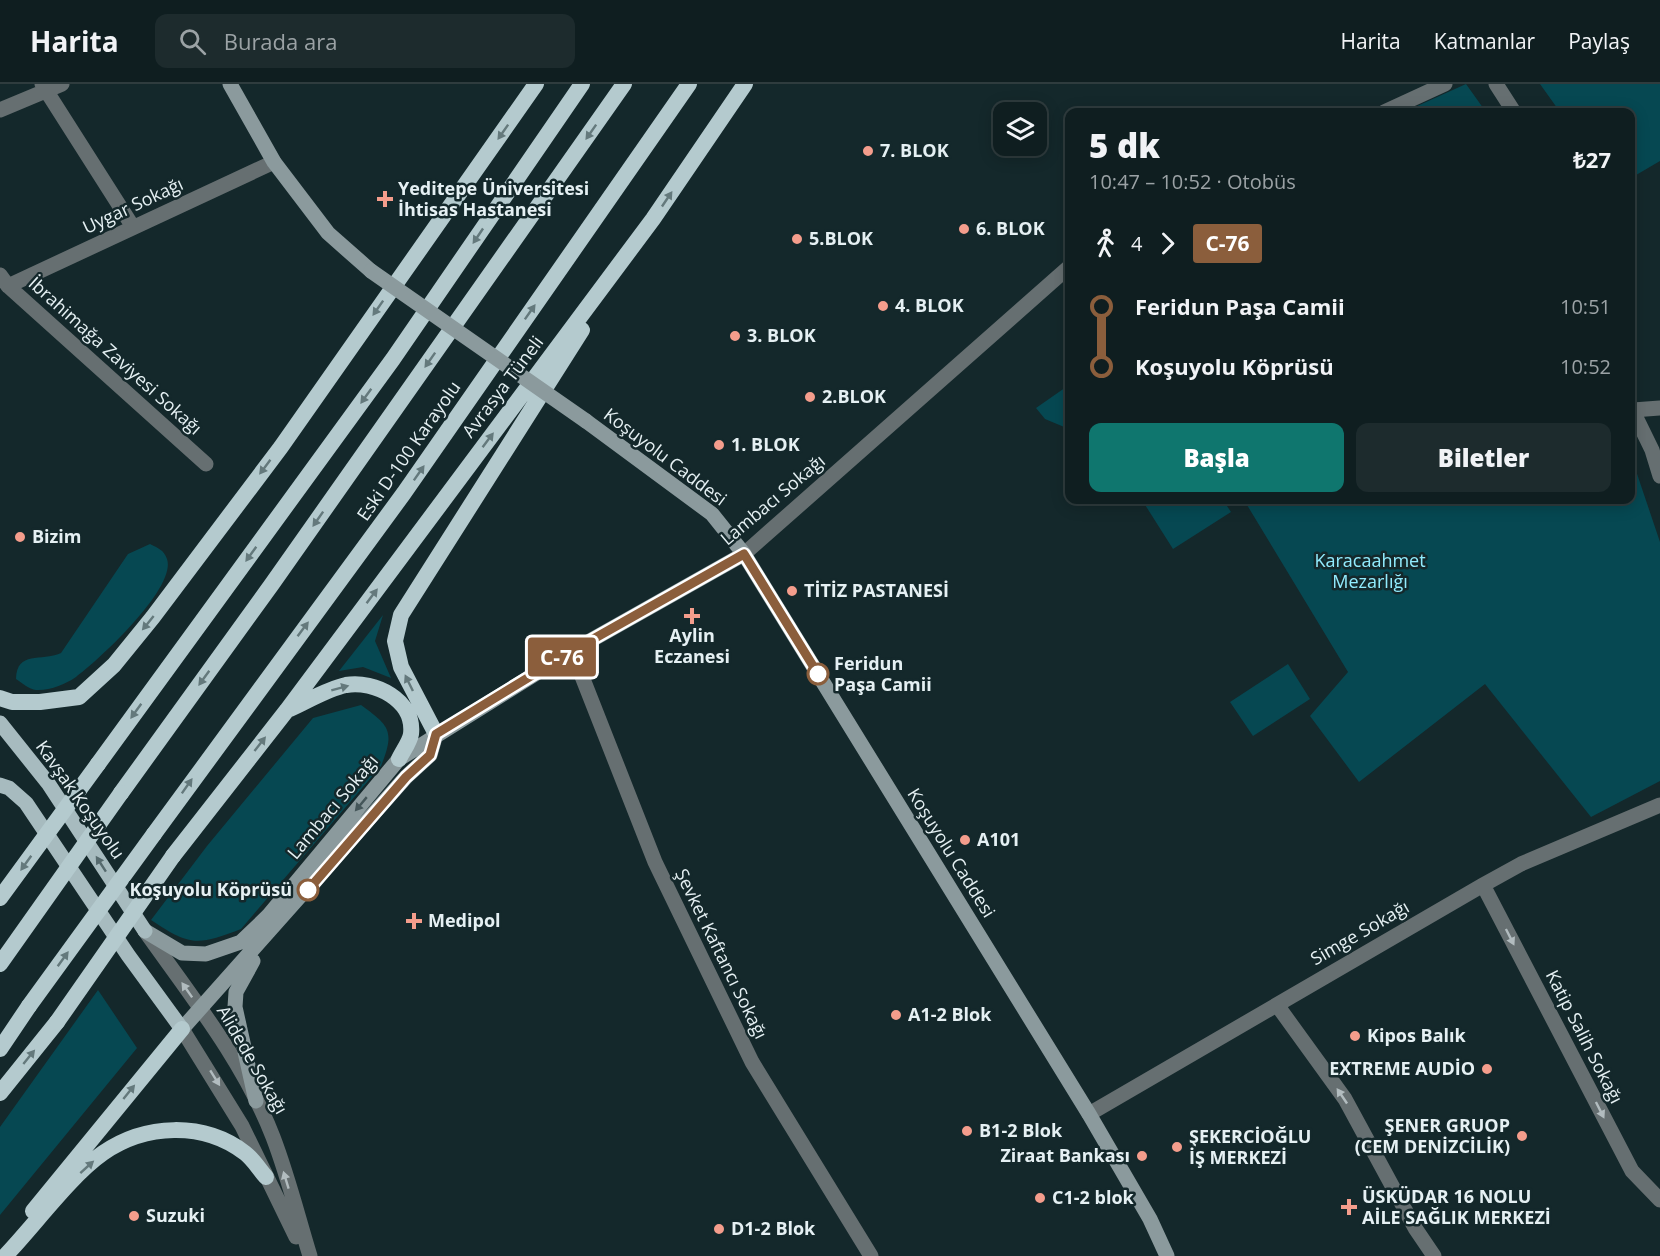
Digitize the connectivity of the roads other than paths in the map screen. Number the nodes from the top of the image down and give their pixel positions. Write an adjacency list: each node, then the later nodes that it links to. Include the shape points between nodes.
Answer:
1 (62, 84): 10 (street)
2 (536, 84): 26 (highway, one-way to 26, via 281,447 114,665 79,697 40,702)
3 (582, 84): 34 (highway, one-way to 34, bridge, via 393,359)
4 (624, 84): 37 (highway, Eski D-100 Karayolu, one-way to 37, bridge)
5 (689, 84): 41 (highway, Eski D-100 Karayolu, one-way to 5, bridge, via 404,493)
6 (746, 84): 15 (highway, Avrasya Tüneli, one-way to 6)
7 (1445, 84): 11 (street)
8 (1496, 84): 12 (street)
9 (232, 85): 14 (main road, Koşuyolu Caddesi)
10 (44, 87): 13 (street); 16 (street)
11 (1393, 108)
12 (1511, 108)
13 (0, 110)
14 (274, 162): 16 (street, Uygar Sokağı); 24 (main road, Koşuyolu Caddesi, bridge, via 328,233 371,271 712,514)
15 (653, 219): 27 (highway, Avrasya Tüneli, one-way to 15); 29 (highway, one-way to 15, via 401,667 395,641 401,615)
16 (134, 227): 18 (street, Uygar Sokağı)
17 (1065, 270): 24 (street, Lambacı Sokağı)
18 (4, 280): 22 (street, İbrahimağa Zaviyesi Sokağı)
19 (1635, 407): 20 (street)
20 (1660, 408)
21 (1635, 413): 23 (street)
22 (206, 464)
23 (1660, 476)
24 (744, 554): 25 (main road, Lambacı Sokağı); 44 (main road, Koşuyolu Caddesi)
25 (572, 651): 29 (main road, Lambacı Sokağı); 51 (street, Şevket Kaftancı Sokağı, via 655,862 752,1062)
26 (0, 698)
27 (287, 711): 30 (highway, one-way to 30, via 346,685 371,684 393,695 408,717 411,734); 42 (highway, Avrasya Tüneli, one-way to 27, bridge, via 57,1022 172,856)
28 (0, 723): 36 (main road, Kavşak Koşuyolu, one-way to 28, via 48,783)
29 (436, 734): 30 (main road, Lambacı Sokağı); 35 (main road, Lambacı Sokağı, via 430,755 406,777)
30 (399, 759): 36 (main road, Lambacı Sokağı, one-way to 36, via 268,916 241,942 206,954 182,953)
31 (0, 785): 40 (main road, via 26,803)
32 (1660, 805): 33 (street, Simge Sokağı, via 1521,864)
33 (1483, 885): 38 (street, Simge Sokağı); 46 (street, Katip Salih Sokağı, one-way to 46, via 1632,1171)
34 (0, 898)
35 (278, 924): 39 (main road); 43 (main road, via 236,992 236,1022)
36 (145, 931): 39 (street, Alidede Sokağı, one-way to 36)
37 (0, 964)
38 (1277, 1005): 44 (street, Simge Sokağı); 53 (street, one-way to 38, via 1345,1099)
39 (200, 1009): 40 (main road); 43 (street, Alidede Sokağı)
40 (182, 1029): 45 (street, one-way to 45, via 224,1093); 47 (highway, one-way to 40)
41 (0, 1049)
42 (0, 1093)
43 (256, 1101): 50 (street, Alidede Sokağı, one-way to 43, via 273,1138)
44 (1089, 1114): 52 (main road, Koşuyolu Caddesi)
45 (266, 1177): 48 (highway, one-way to 45, via 82,1171 120,1143 149,1133 198,1131 224,1140 246,1154); 49 (street)
46 (1660, 1200)
47 (0, 1252)
48 (5, 1256)
49 (305, 1256)
50 (310, 1256)
51 (871, 1256)
52 (1167, 1256)
53 (1434, 1256)

